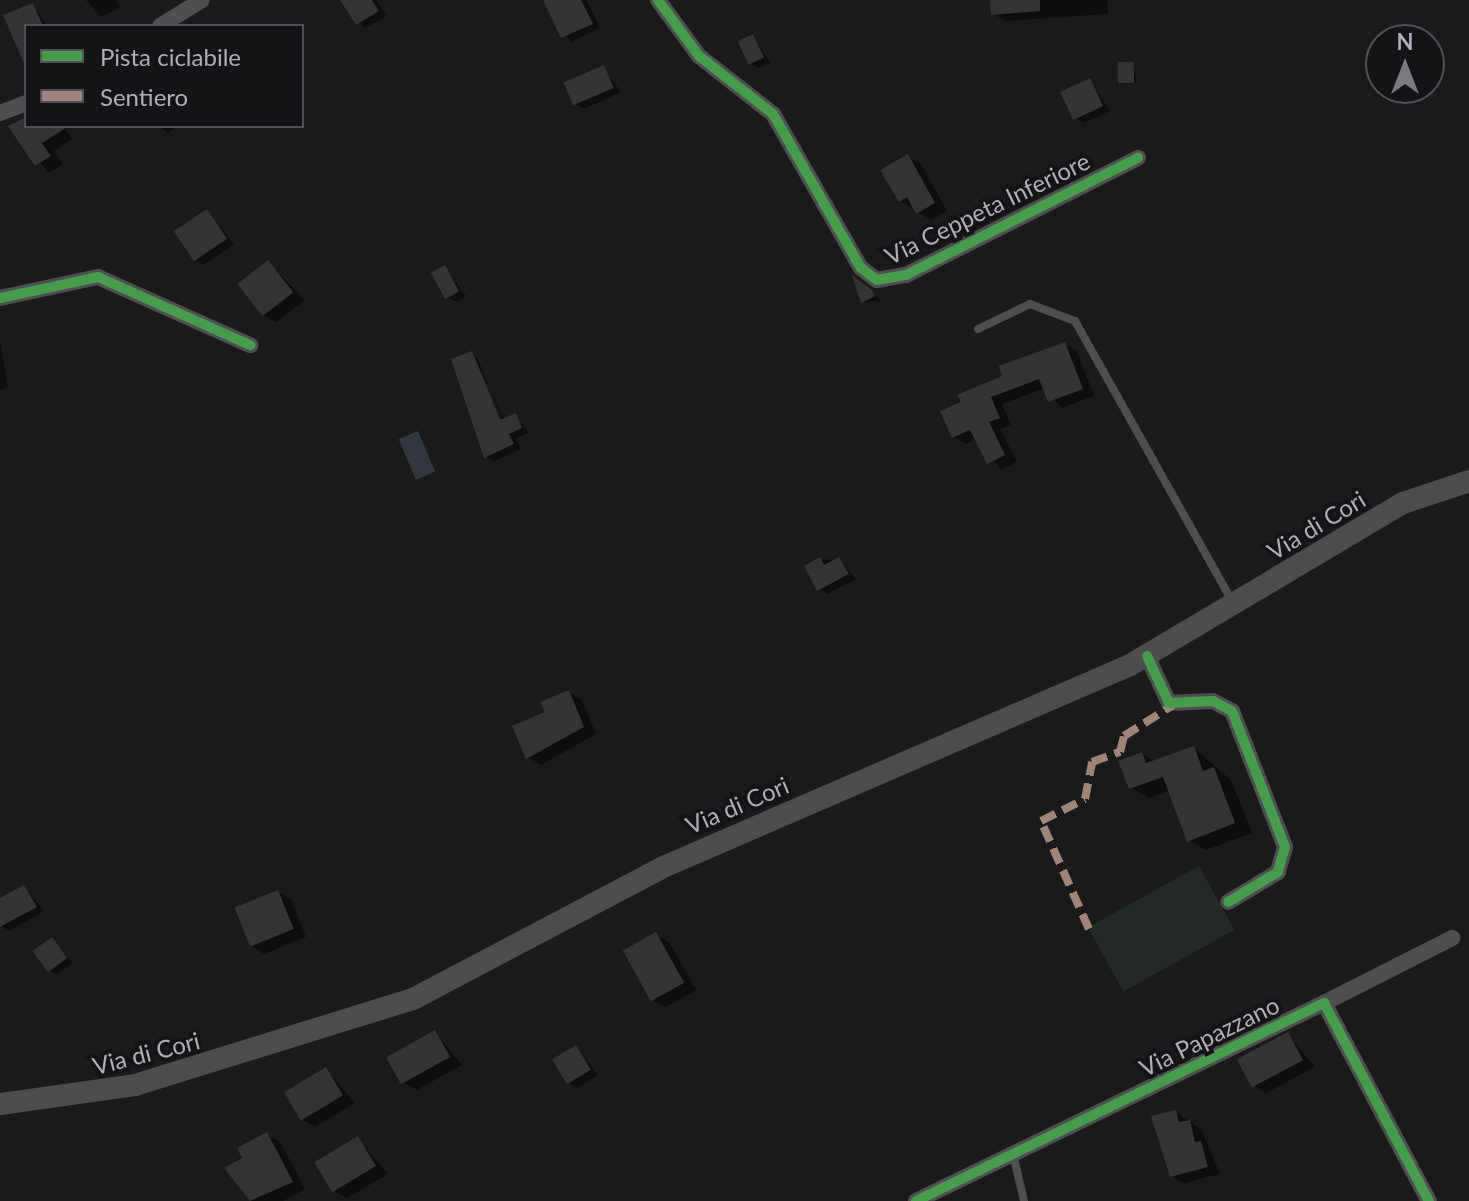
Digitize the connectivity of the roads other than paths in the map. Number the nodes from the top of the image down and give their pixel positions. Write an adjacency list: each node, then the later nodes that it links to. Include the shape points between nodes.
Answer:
1 (202, 0): 3 (street)
2 (658, 0): 6 (street, Via Ceppeta Inferiore, via 699,56 773,114 861,268 877,280 906,275)
3 (163, 24)
4 (24, 104): 5 (street)
5 (0, 113)
6 (1138, 158)
7 (0, 298): 9 (street, via 98,277)
8 (978, 329): 11 (lane, via 1030,304 1071,317)
9 (250, 345)
10 (1469, 481): 11 (main road, Via di Cori, via 1403,503)
11 (1235, 605): 12 (main road, Via di Cori)
12 (1147, 656): 13 (street, via 1169,703 1230,708 1285,847 1278,872); 16 (main road, Via di Cori, via 690,854 396,1006 127,1087)
13 (1228, 902)
14 (1452, 938): 15 (street, Via Papazzano)
15 (1324, 1003): 17 (street, Via Papazzano); 18 (street)
16 (0, 1104)
17 (1013, 1153): 19 (street, Via Papazzano); 20 (lane)
18 (1427, 1198)
19 (916, 1201)
20 (1024, 1201)

